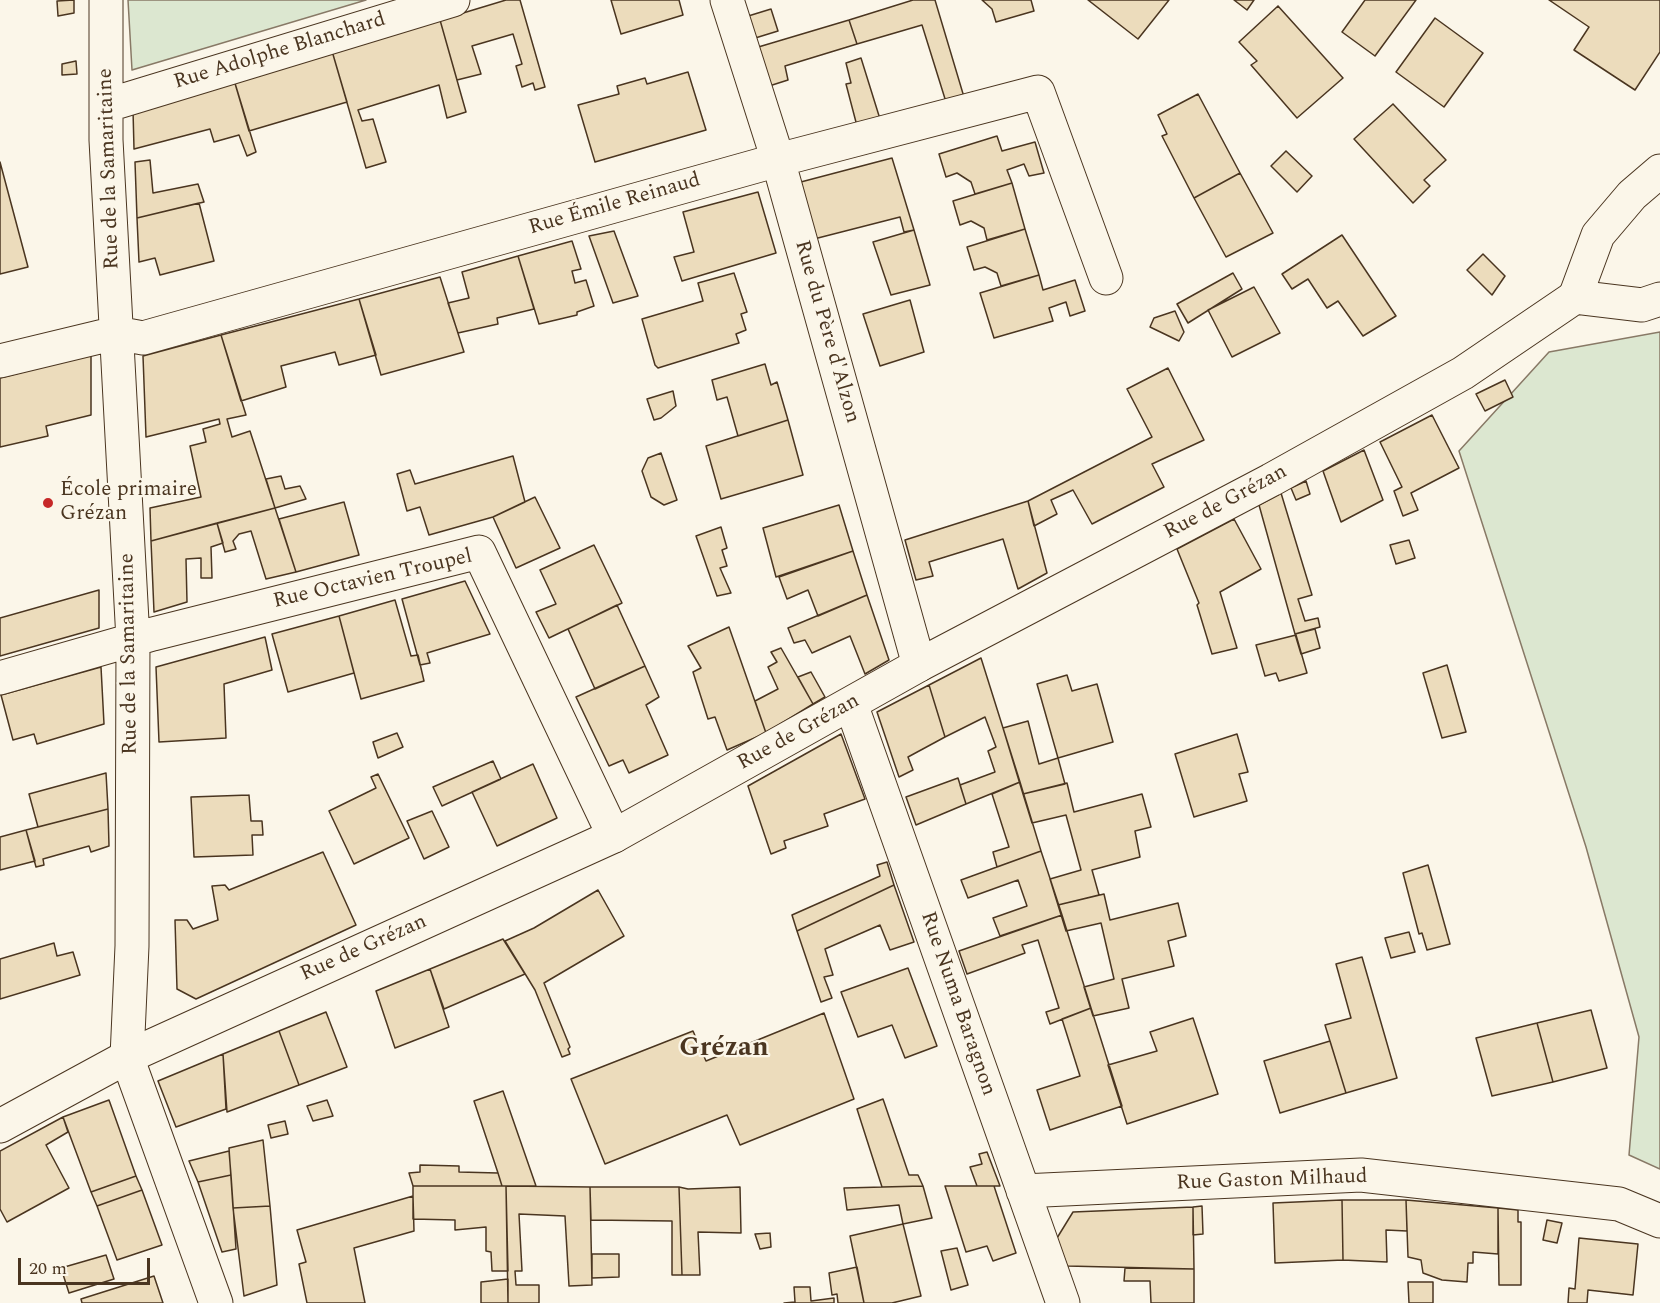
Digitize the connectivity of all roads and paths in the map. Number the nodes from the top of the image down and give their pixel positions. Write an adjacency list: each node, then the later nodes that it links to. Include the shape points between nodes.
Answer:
1 (106, 0): 4 (street, Rue de la Samaritaine)
2 (453, 0): 4 (street, Rue Adolphe Blanchard)
3 (727, 0): 5 (street, Rue du Père d'Alzon)
4 (108, 105): 10 (street, Rue de la Samaritaine, via 106,140)
5 (778, 159): 7 (street, Rue Émile Reinaud, via 1038,92); 10 (street, Rue Émile Reinaud, via 143,338); 13 (street, Rue du Père d'Alzon)
6 (1660, 171): 8 (street, via 1632,195 1598,235)
7 (1106, 278)
8 (1575, 297): 9 (street, via 1642,305); 13 (street, Rue de Grézan, via 1463,373 1271,480)
9 (1660, 299)
10 (116, 333): 11 (street, Rue Émile Reinaud); 12 (street, Rue de la Samaritaine)
11 (0, 361)
12 (133, 640): 14 (street, Rue Octavien Troupel); 16 (street, Rue Octavien Troupel, via 479,552); 17 (street, Rue de la Samaritaine, via 132,946)
13 (919, 665): 15 (street, Rue de Grézan)
14 (0, 678)
15 (852, 704): 16 (street, Rue de Grézan); 19 (street, Rue Numa Baragnon)
16 (614, 836): 17 (street, Rue de Grézan)
17 (127, 1057): 18 (street, Rue de Grézan); 21 (street)
18 (0, 1126)
19 (1023, 1191): 20 (street, Rue Gaston Milhaud, via 1361,1175 1619,1204); 22 (street, Rue Numa Baragnon)
20 (1660, 1221)
21 (216, 1303)
22 (1063, 1303)

